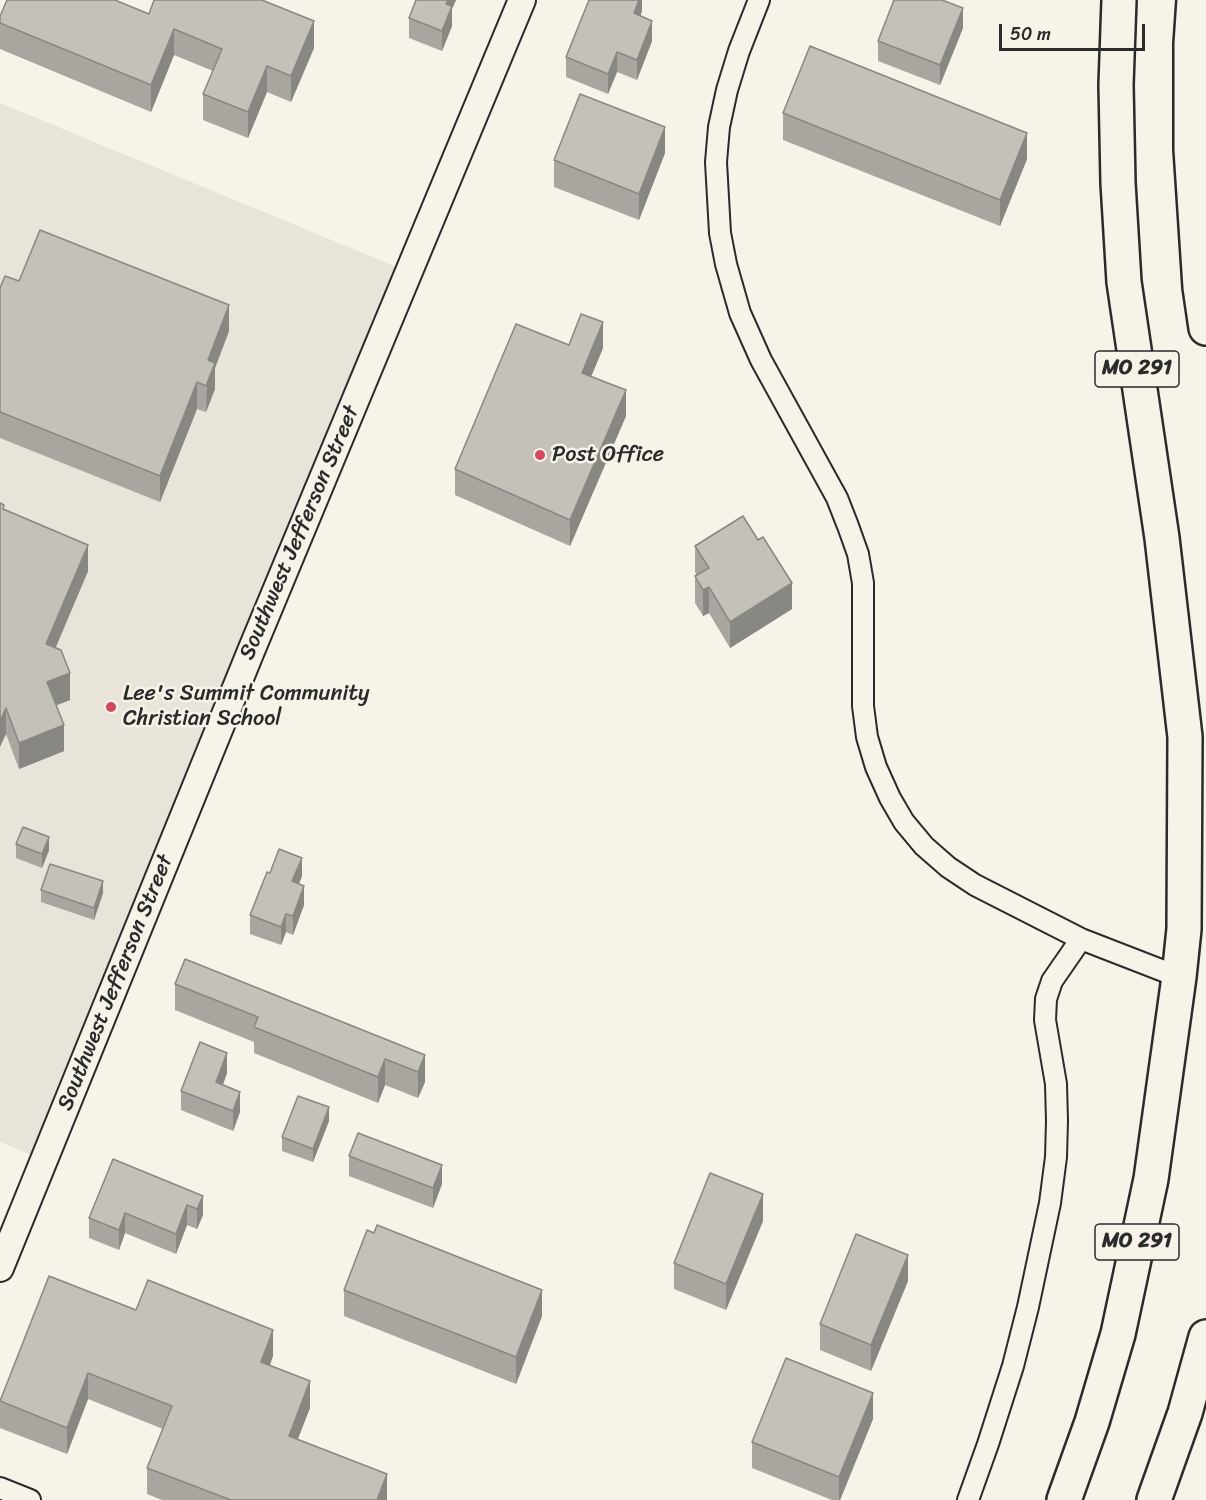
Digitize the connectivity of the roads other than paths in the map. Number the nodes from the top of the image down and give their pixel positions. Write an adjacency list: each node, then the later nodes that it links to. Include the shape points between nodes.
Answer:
1 (522, 0): 8 (street, Southwest Jefferson Street)
2 (759, 0): 6 (street, via 739,51 719,127 716,162 720,233 740,313 761,360 837,498 858,554 863,584 863,706 876,767 904,822 948,867)
3 (1119, 0): 7 (highway, MO 291, via 1116,96 1124,282 1162,538 1185,737 1184,929)
4 (1194, 0): 5 (highway, via 1191,149)
5 (1206, 328)
6 (1081, 939): 7 (street); 12 (street, via 1052,981 1046,999 1057,1121 1050,1203 1012,1366)
7 (1179, 977): 13 (highway, MO 291, via 1151,1179 1118,1334)
8 (0, 1268)
9 (1206, 1337): 14 (highway, via 1185,1413)
10 (0, 1488): 11 (street)
11 (30, 1500)
12 (968, 1500)
13 (1064, 1500)
14 (1154, 1500)

